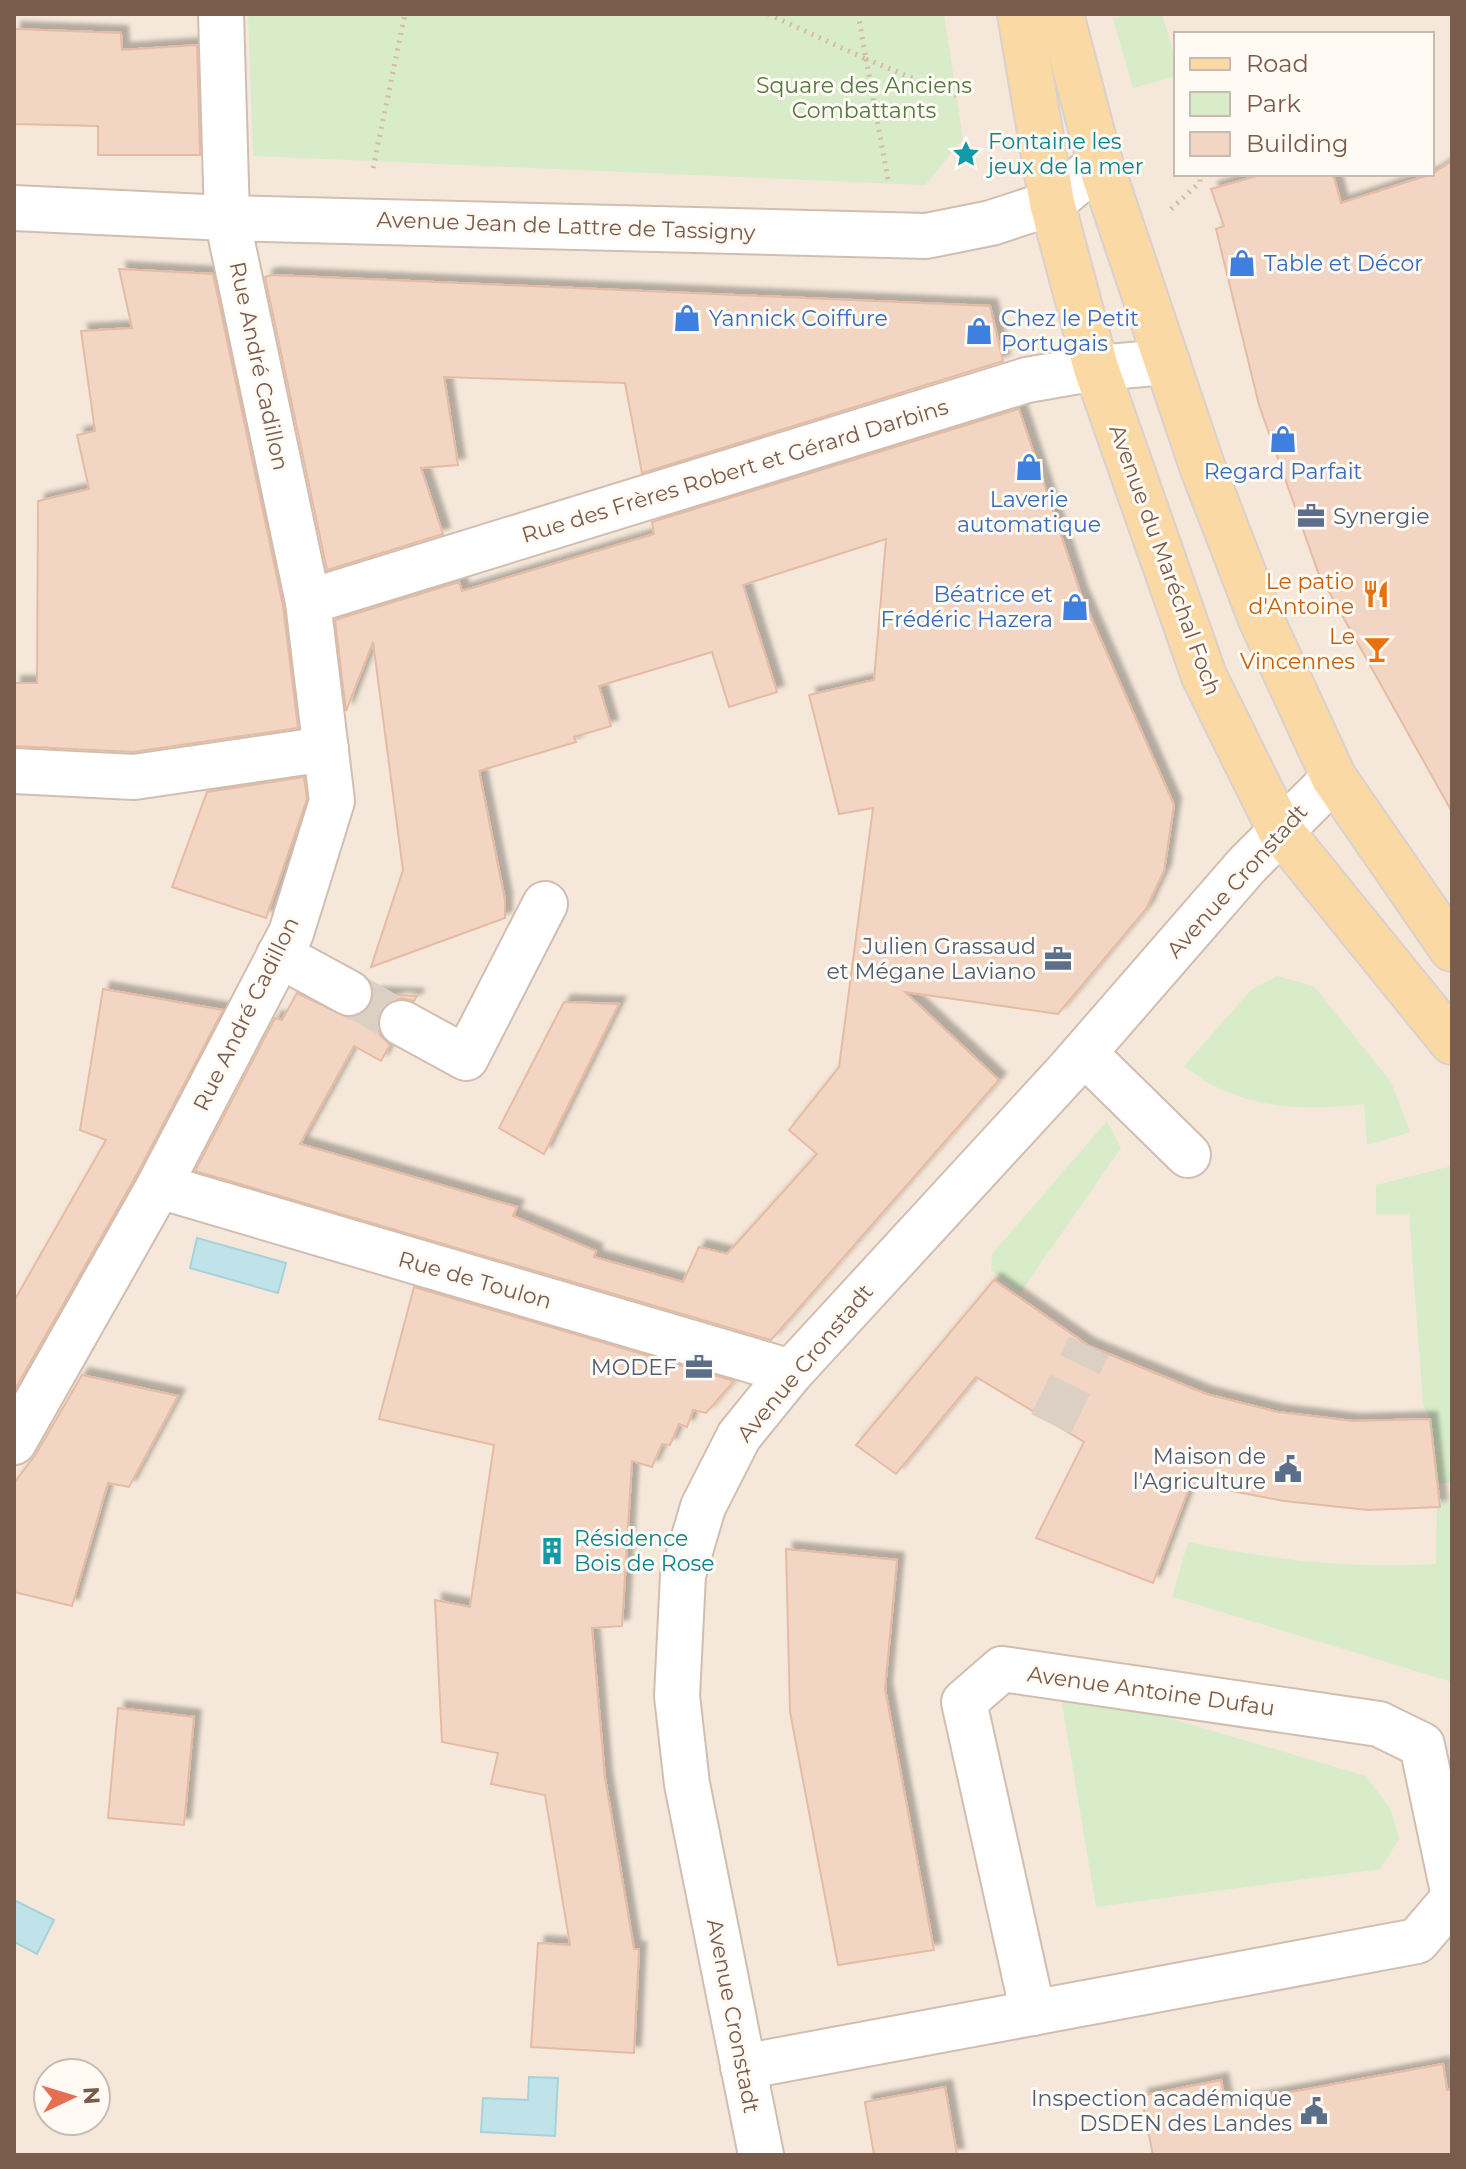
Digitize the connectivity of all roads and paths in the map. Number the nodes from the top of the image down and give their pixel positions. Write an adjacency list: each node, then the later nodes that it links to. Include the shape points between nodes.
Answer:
1 (221, 14): 16 (street, Rue André Cadillon)
2 (405, 14): 10 (path)
3 (768, 14): 7 (path)
4 (858, 14): 7 (path)
5 (1020, 14): 13 (main road, Avenue du Maréchal Foch)
6 (1061, 14): 9 (main road)
7 (866, 59): 8 (path); 12 (path)
8 (956, 96)
9 (1100, 163): 13 (street, Avenue Jean de Lattre de Tassigny); 17 (main road)
10 (372, 173)
11 (1200, 176): 15 (path)
12 (889, 183)
13 (1052, 203): 16 (street, Avenue Jean de Lattre de Tassigny, via 926,236); 18 (main road, Avenue du Maréchal Foch)
14 (14, 208): 16 (street, Avenue Jean de Lattre de Tassigny)
15 (1170, 210)
16 (227, 218): 19 (street, Rue André Cadillon)
17 (1167, 362): 18 (street, Rue des Frères Robert et Gérard Darbins); 22 (main road, via 1261,619)
18 (1096, 368): 19 (street, Rue des Frères Robert et Gérard Darbins, via 1027,380); 23 (main road, Avenue du Maréchal Foch, via 1204,676)
19 (308, 602): 20 (street, Rue André Cadillon)
20 (326, 749): 21 (street, via 134,777); 26 (street, Rue André Cadillon, via 332,801 291,933)
21 (14, 771)
22 (1334, 778): 23 (street, Avenue Cronstadt); 25 (main road)
23 (1280, 830): 29 (main road, Avenue du Maréchal Foch); 30 (street, Avenue Cronstadt)
24 (545, 904): 28 (street, via 466,1058)
25 (1452, 949)
26 (279, 955): 27 (street); 32 (street, Rue André Cadillon)
27 (349, 993)
28 (402, 1023)
29 (1452, 1042)
30 (1084, 1053): 31 (street); 33 (street, Avenue Cronstadt)
31 (1188, 1155)
32 (159, 1186): 33 (street, Rue de Toulon); 34 (street, Rue André Cadillon)
33 (791, 1372): 38 (street, Avenue Cronstadt, via 739,1436 703,1507 685,1560 678,1612 677,1696 687,1784)
34 (14, 1442)
35 (1452, 1887): 37 (street, Avenue Antoine Dufau, via 1422,1745 1379,1724 1002,1669 964,1702)
36 (1452, 1900): 37 (street, via 1417,1941)
37 (1033, 2013): 38 (street)
38 (743, 2067): 39 (street, Avenue Cronstadt)
39 (761, 2155)

